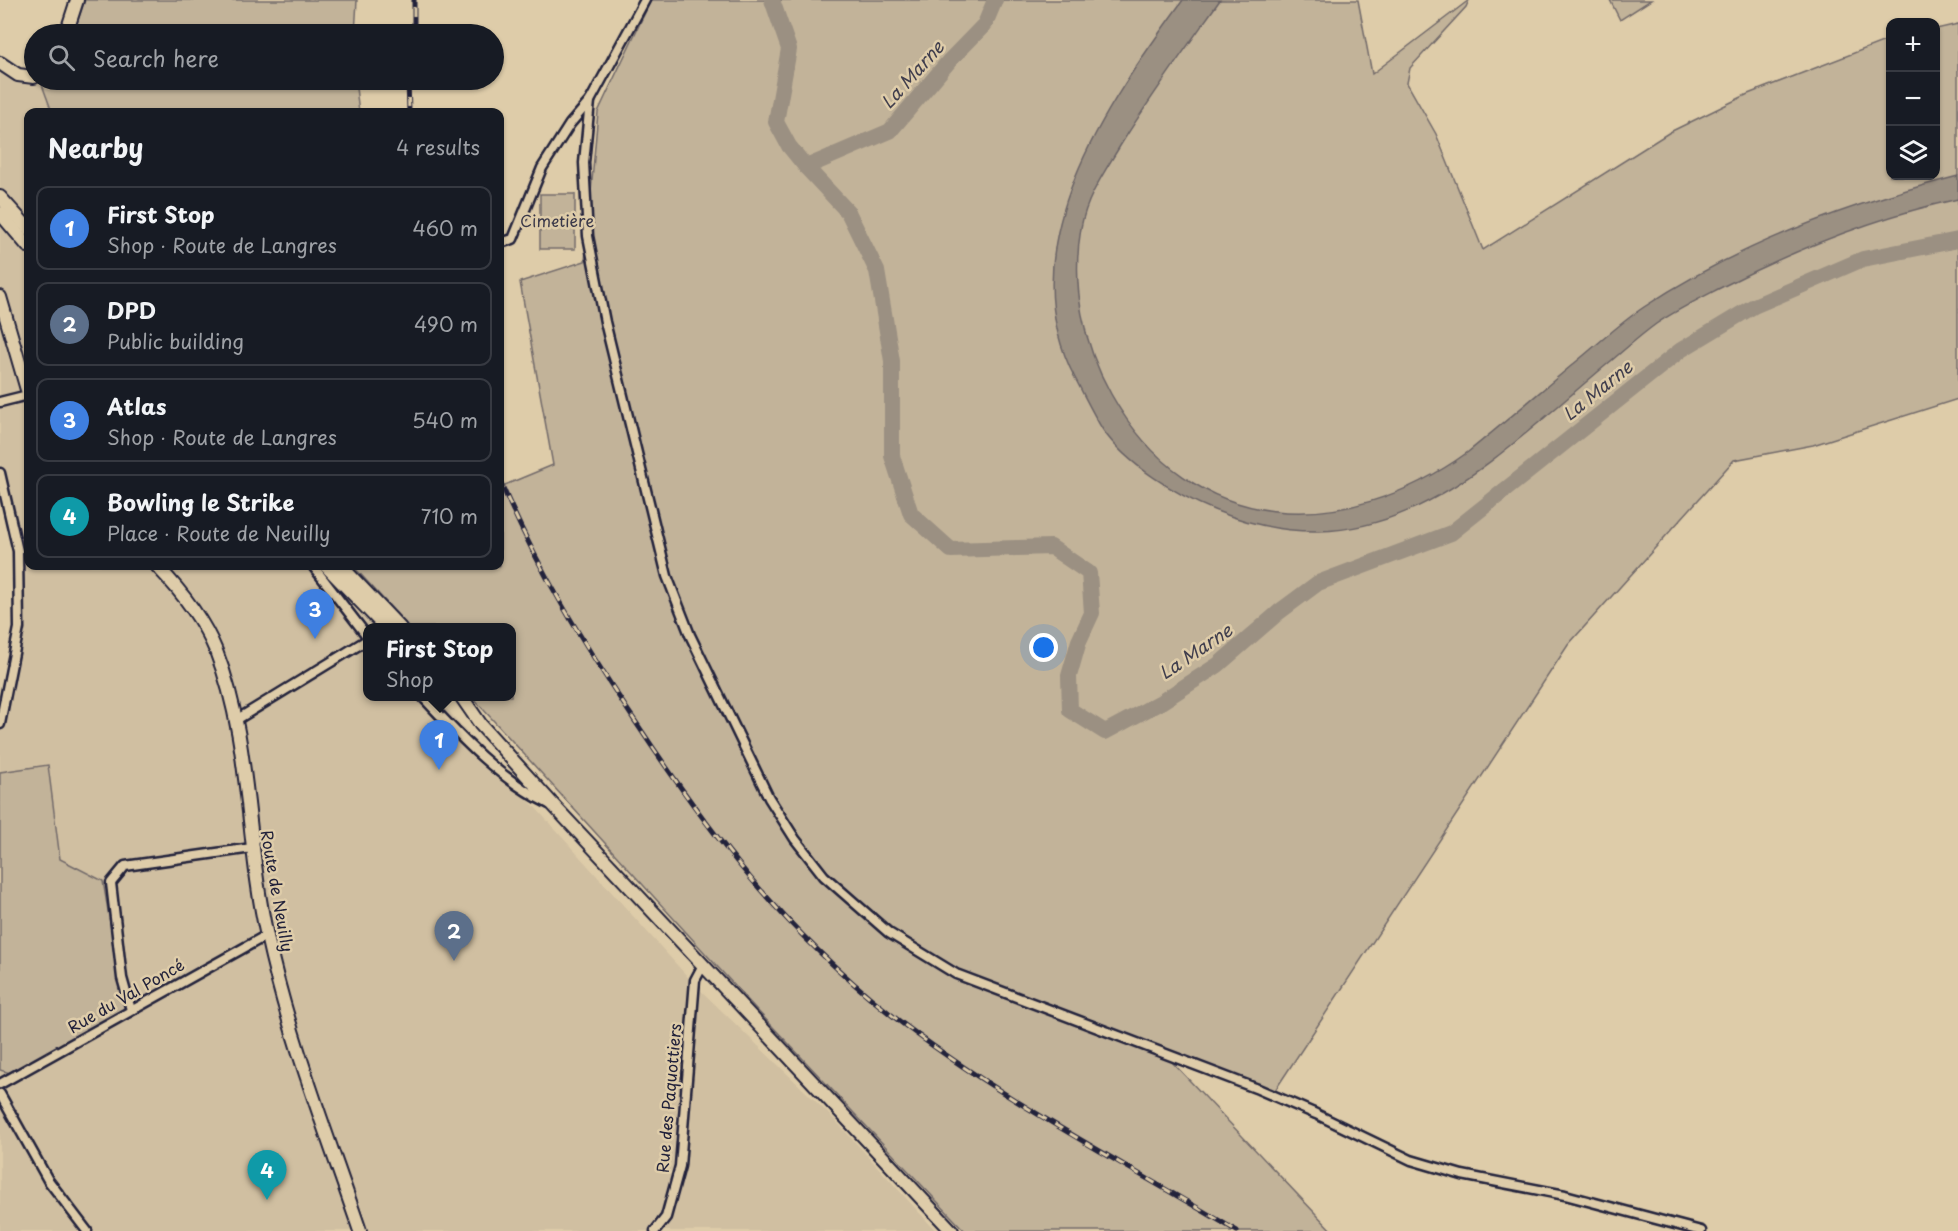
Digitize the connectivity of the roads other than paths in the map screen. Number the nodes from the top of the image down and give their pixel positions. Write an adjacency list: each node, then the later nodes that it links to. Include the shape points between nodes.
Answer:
1 (77, 0): 3 (main road)
2 (645, 0): 6 (street)
3 (69, 24)
4 (0, 63): 5 (main road)
5 (24, 76)
6 (590, 101): 11 (street, via 542,168 513,239); 42 (street, via 584,163 588,236 604,322 667,576 690,635 769,798 824,876 889,933 956,974 1258,1089 1411,1160)
7 (0, 197): 9 (main road)
8 (0, 213): 10 (main road)
9 (24, 224)
10 (24, 241)
11 (504, 242)
12 (0, 297): 13 (main road)
13 (24, 380)
14 (24, 395): 15 (street)
15 (0, 402)
16 (0, 473): 29 (street, via 18,551 20,628)
17 (159, 570): 28 (main road, Route de Neuilly, via 202,624 216,651)
18 (316, 570): 23 (street)
19 (330, 570): 21 (main road)
20 (345, 570): 22 (main road)
21 (382, 623)
22 (395, 623)
23 (363, 633)
24 (363, 641): 28 (street)
25 (427, 701): 31 (street, via 497,771)
26 (457, 701): 30 (main road)
27 (464, 701): 30 (main road)
28 (236, 720): 32 (main road, Route de Neuilly)
29 (0, 724)
30 (481, 725): 31 (main road)
31 (556, 808): 34 (main road)
32 (252, 848): 33 (main road, Route de Neuilly); 35 (street, via 125,866 111,883 122,978)
33 (267, 935): 35 (street, Rue du Val Poncé); 39 (main road, Route de Neuilly, via 279,988)
34 (704, 965): 40 (street, Rue des Paquottiers, via 695,980 680,1166 666,1217); 41 (main road)
35 (131, 1010): 36 (street, Rue du Val Poncé)
36 (0, 1084)
37 (0, 1094): 38 (street, via 48,1180)
38 (87, 1231)
39 (360, 1231)
40 (654, 1231)
41 (952, 1231)
42 (1701, 1231)

